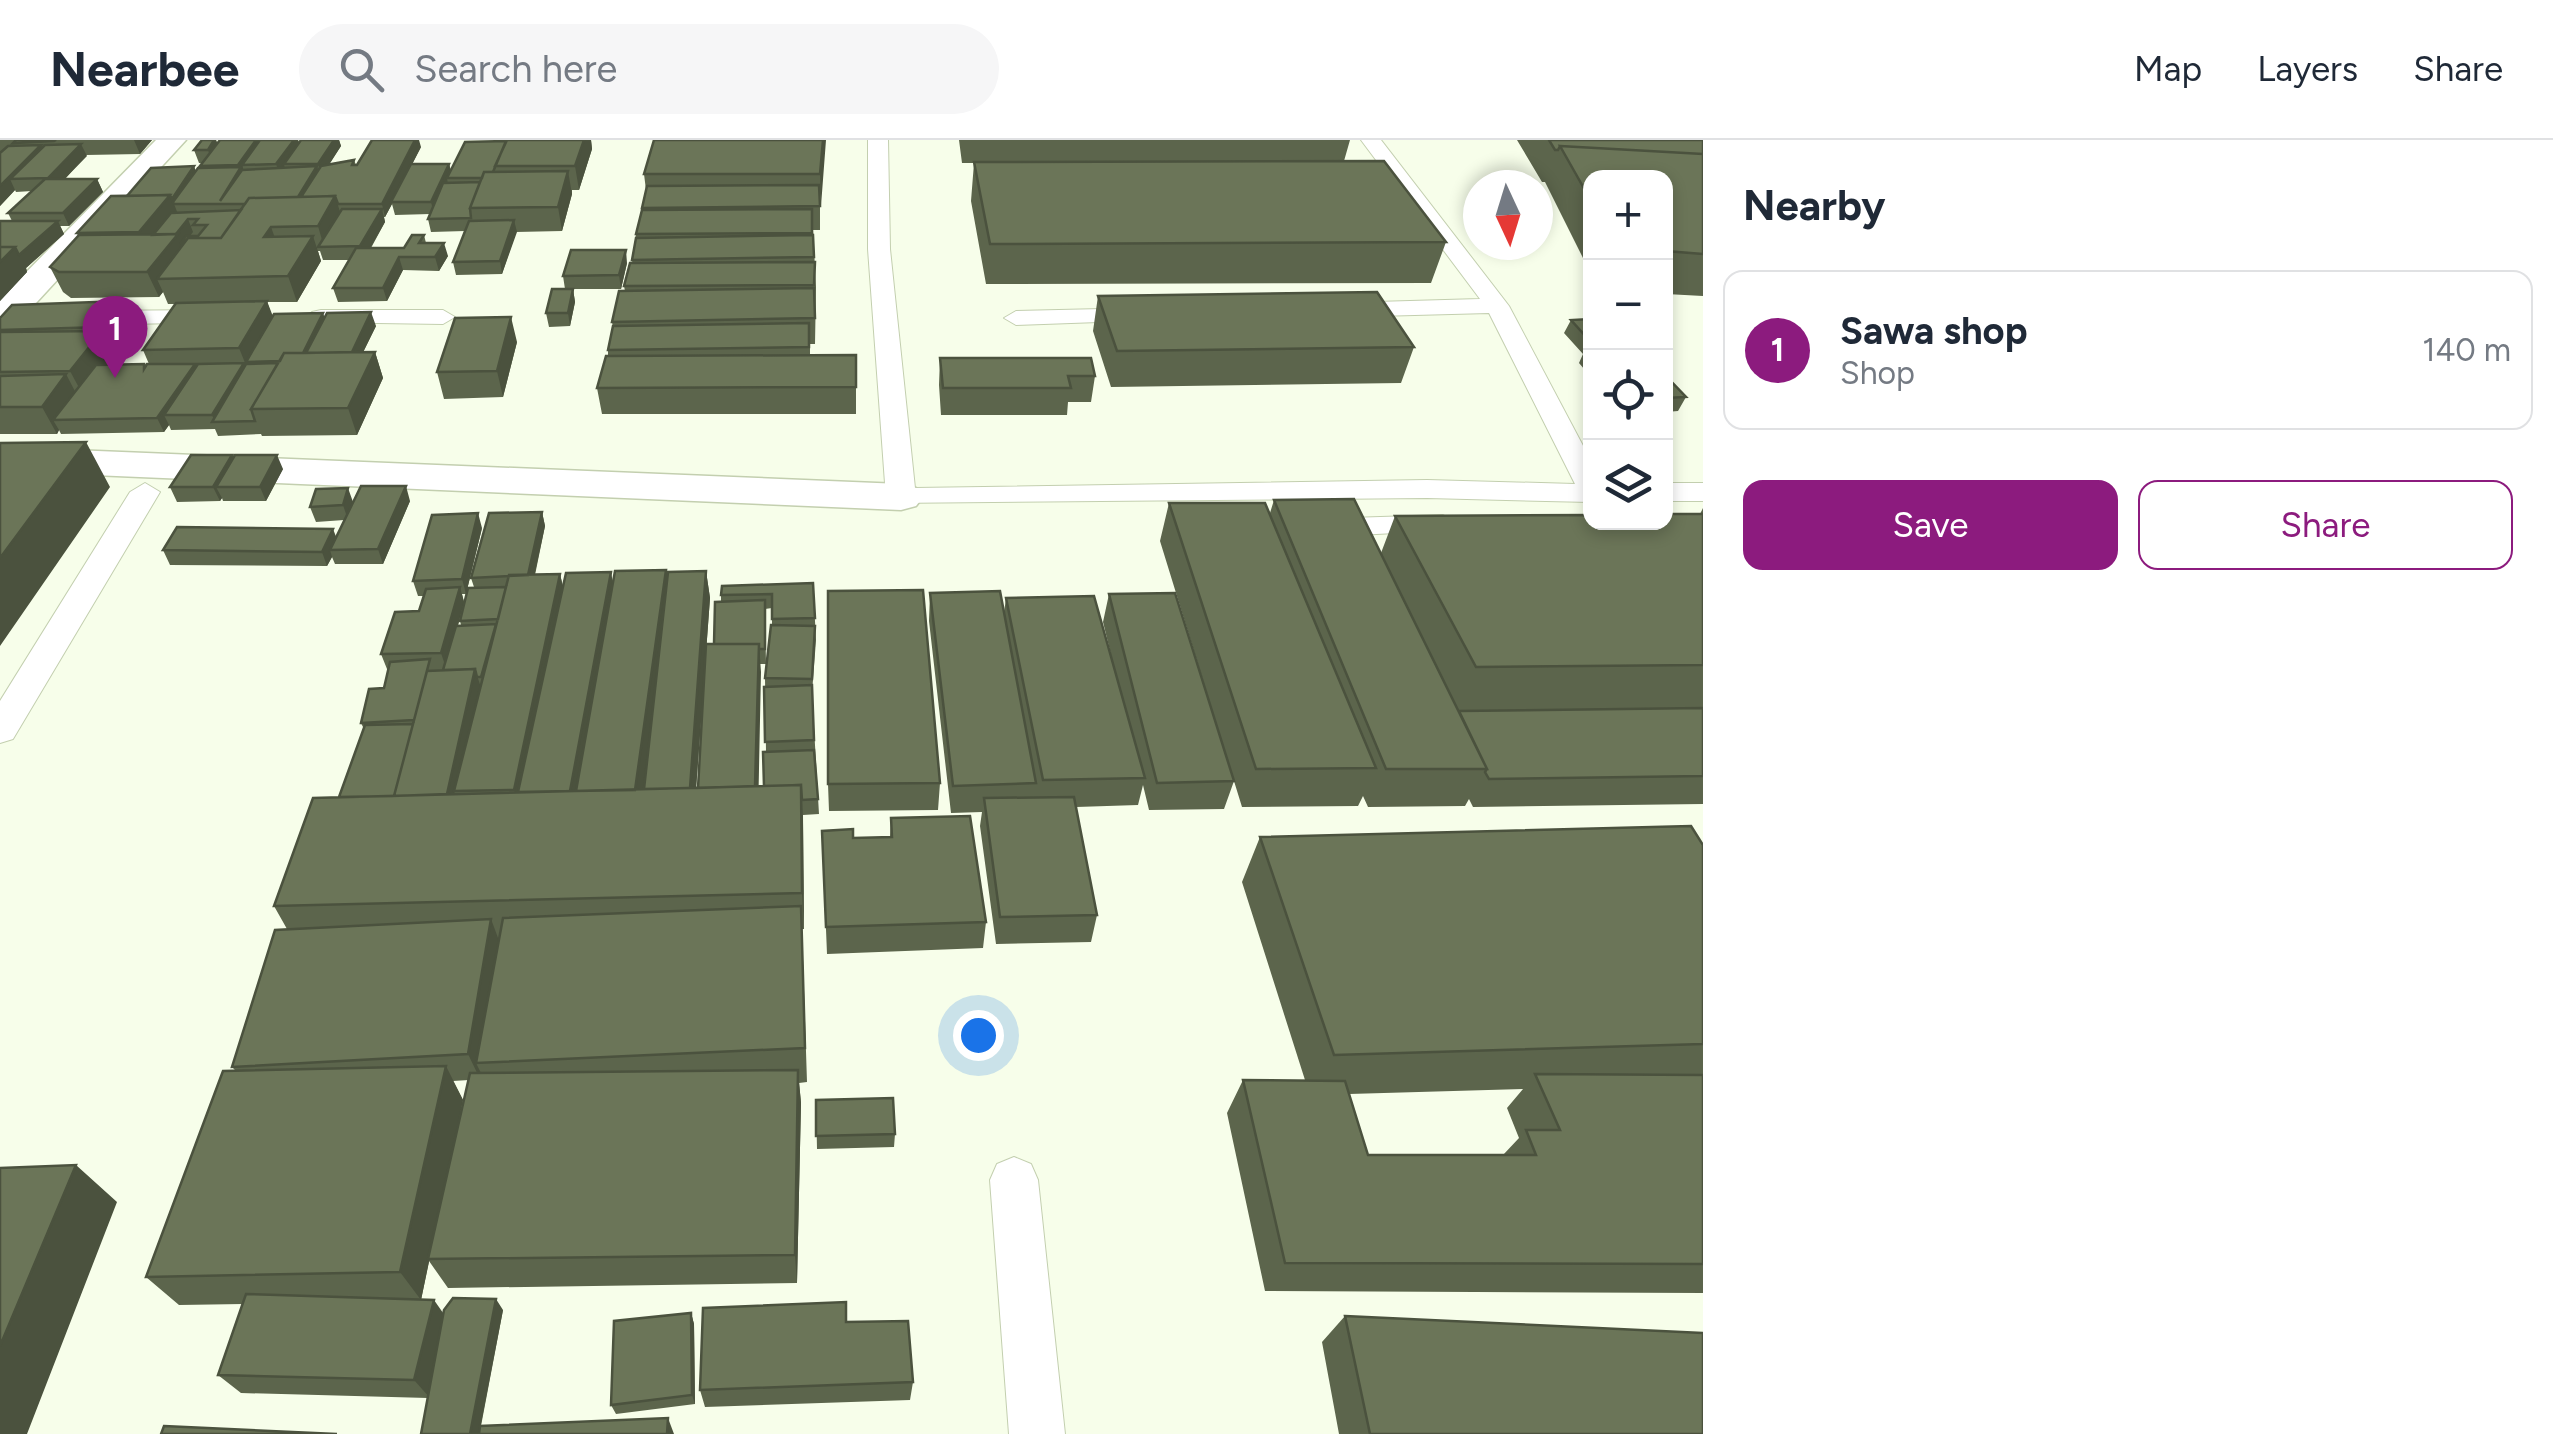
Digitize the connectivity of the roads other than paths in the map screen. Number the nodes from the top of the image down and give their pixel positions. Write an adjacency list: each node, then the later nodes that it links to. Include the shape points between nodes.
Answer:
1 (878, 140): 19 (lane, via 879,249)
2 (1371, 140): 5 (lane)
3 (171, 141): 4 (street); 12 (street)
4 (206, 141)
5 (1497, 306): 6 (lane); 14 (lane)
6 (1324, 310)
7 (1170, 314): 11 (lane)
8 (232, 317): 12 (lane)
9 (290, 317): 10 (lane)
10 (443, 317)
11 (1016, 318)
12 (1, 319)
13 (0, 459): 19 (street)
14 (1583, 472)
15 (146, 492): 26 (lane)
16 (1673, 492): 17 (lane)
17 (1703, 492)
18 (1583, 493): 19 (lane)
19 (902, 497)
20 (1703, 514): 21 (lane)
21 (1673, 516)
22 (1583, 518): 23 (lane)
23 (1513, 521)
24 (1474, 522): 25 (lane)
25 (1281, 530)
26 (0, 730)
27 (1014, 1180): 28 (lane)
28 (1037, 1434)

